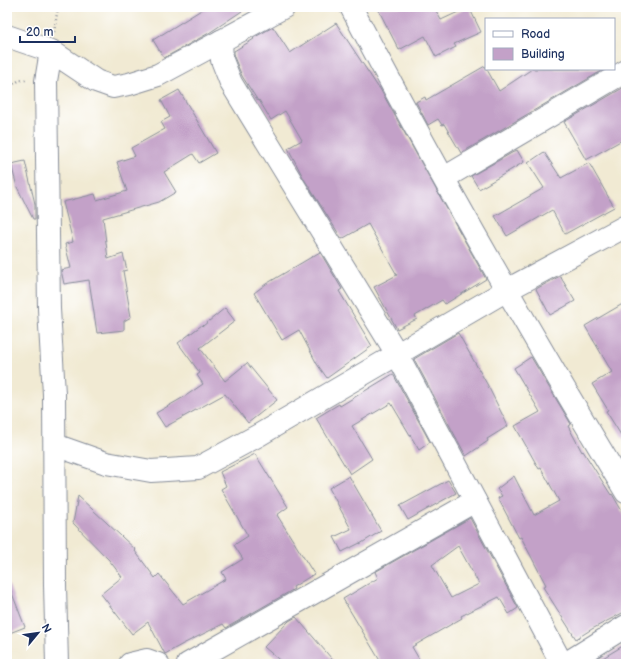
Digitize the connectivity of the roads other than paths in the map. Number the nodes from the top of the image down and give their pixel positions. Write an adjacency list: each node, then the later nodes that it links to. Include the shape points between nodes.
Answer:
1 (284, 7): 4 (street)
2 (351, 7): 7 (street)
3 (7, 36): 5 (street)
4 (221, 41): 5 (street, via 158,75 112,87 96,80); 10 (street, via 222,60 231,83)
5 (51, 51): 11 (street, via 46,81 49,308)
6 (626, 71): 7 (street)
7 (444, 178): 9 (street)
8 (626, 226): 9 (street)
9 (507, 290): 10 (street); 12 (street)
10 (397, 354): 11 (street, via 198,468 151,471 106,463); 13 (street)
11 (55, 445): 15 (street)
12 (626, 492)
13 (475, 501): 18 (street); 19 (street)
14 (626, 626): 19 (street)
15 (57, 664)
16 (130, 664): 17 (street, via 147,660)
17 (158, 664)
18 (188, 664)
19 (563, 664)

